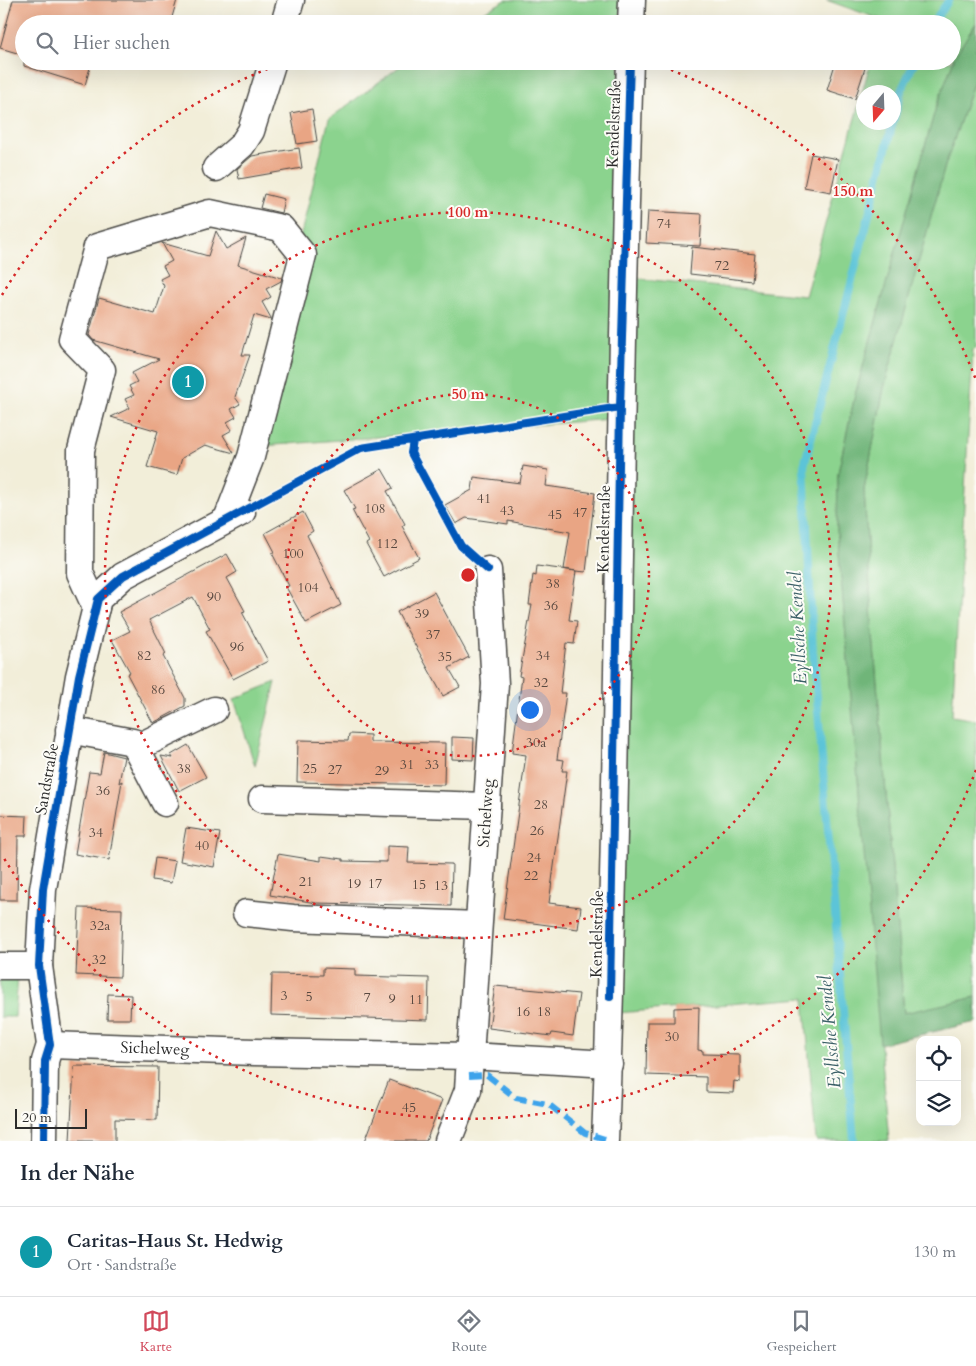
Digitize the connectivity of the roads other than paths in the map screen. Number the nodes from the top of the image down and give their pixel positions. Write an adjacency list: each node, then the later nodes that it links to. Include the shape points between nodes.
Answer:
1 (291, 0): 3 (street)
2 (632, 0): 4 (street)
3 (287, 15)
4 (631, 15)
5 (270, 70): 7 (street, via 251,132 242,145)
6 (630, 70): 22 (street, Kendelstraße)
7 (216, 168)
8 (488, 570): 15 (street, Sichelweg, via 496,684)
9 (96, 608): 9 (street, Sandstraße, via 98,599 122,576 238,514 303,255 281,228 210,213 97,247 72,339 102,370 81,450 80,572); 11 (street, Sandstraße)
10 (214, 710): 12 (street)
11 (70, 730): 12 (street, Sandstraße, via 132,742); 19 (street, Sandstraße, via 42,889)
12 (136, 748): 14 (street)
13 (262, 799): 15 (street)
14 (166, 803)
15 (486, 806): 17 (street, Sichelweg)
16 (246, 913): 17 (street)
17 (478, 926): 21 (street, Sichelweg)
18 (0, 966): 19 (street)
19 (39, 966): 20 (street, Sandstraße)
20 (50, 1045): 21 (street, Sichelweg); 23 (street, Sandstraße, via 45,1061)
21 (470, 1056): 22 (street); 24 (street, Sichelweg, via 468,1090)
22 (608, 1064): 25 (street, Kendelstraße)
23 (44, 1141)
24 (448, 1141)
25 (605, 1141)

